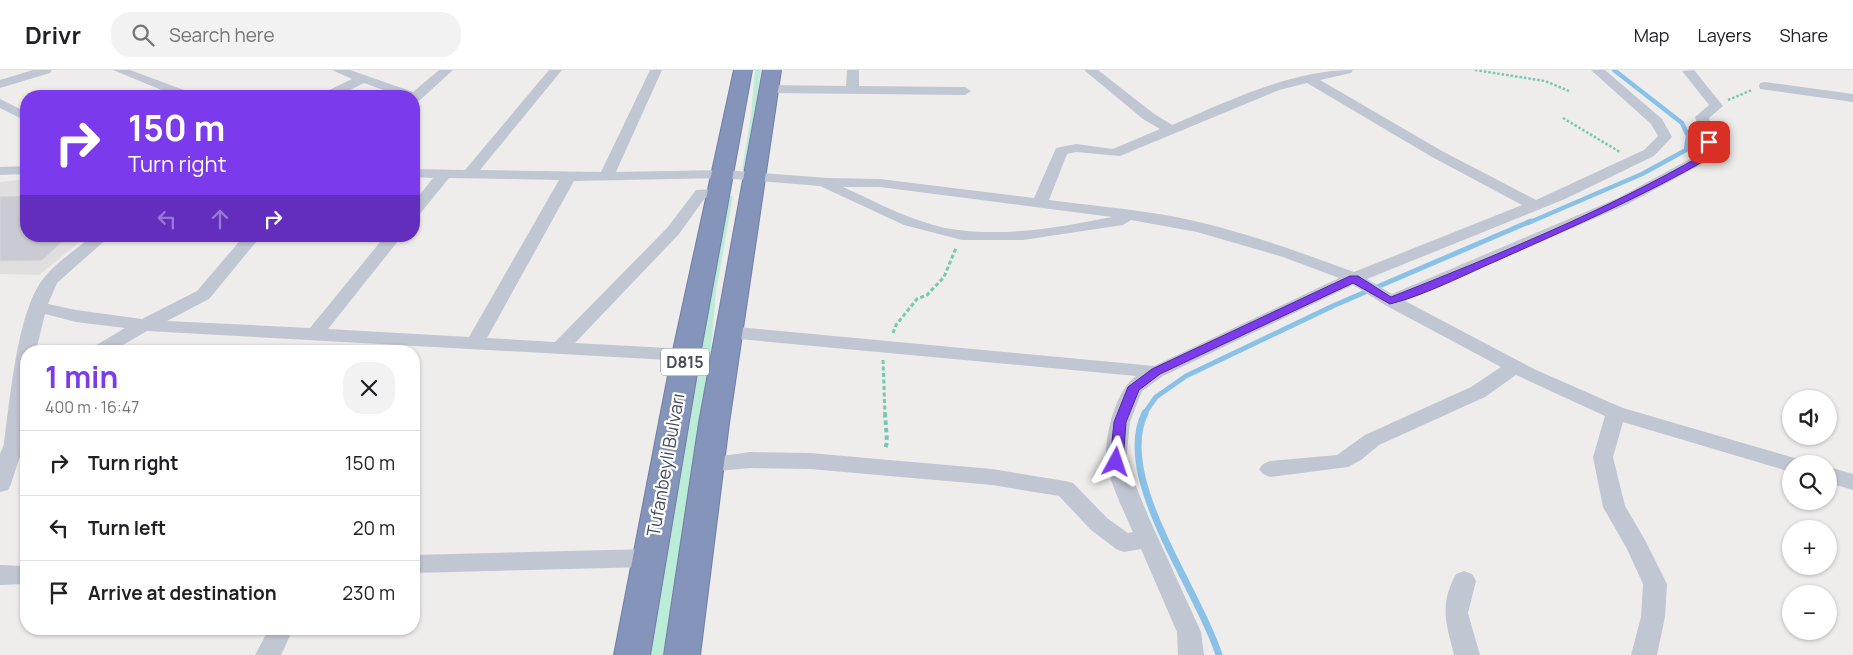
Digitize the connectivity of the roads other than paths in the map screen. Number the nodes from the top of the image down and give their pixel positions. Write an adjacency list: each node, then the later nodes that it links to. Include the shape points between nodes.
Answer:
1 (46, 70): 16 (street)
2 (119, 70): 18 (street)
3 (338, 70): 14 (street)
4 (447, 70): 23 (street)
5 (556, 70): 32 (street)
6 (656, 70): 34 (street)
7 (743, 70): 37 (highway, Tufanbeyli Bulvarı / D815)
8 (854, 70): 21 (street)
9 (1090, 70): 27 (street)
10 (1346, 70): 13 (street)
11 (1597, 70): 40 (street, via 1657,122 1666,137 1649,153)
12 (1688, 71): 46 (street, via 1716,106 1702,117 1709,142 1708,155 1622,201)
13 (1307, 78): 27 (street, via 1275,87); 40 (street, via 1437,154)
14 (363, 79): 19 (street); 20 (street)
15 (770, 80): 21 (street); 35 (highway, D815)
16 (0, 84)
17 (1765, 86): 24 (street)
18 (171, 90)
19 (340, 90)
20 (394, 90)
21 (852, 90): 22 (street)
22 (964, 91)
23 (420, 92)
24 (1853, 98)
25 (0, 104): 26 (street)
26 (20, 113)
27 (1171, 130): 38 (street, via 1116,153 1076,148 1060,151)
28 (20, 170): 29 (street)
29 (0, 171)
30 (420, 173): 31 (street)
31 (445, 174): 32 (street); 39 (street)
32 (470, 174): 33 (street)
33 (569, 176): 34 (street); 51 (street)
34 (606, 177): 37 (street)
35 (755, 177): 36 (street); 37 (street); 49 (highway, D815)
36 (822, 182): 38 (street, via 880,183); 41 (street, via 901,219 961,235 1033,236)
37 (721, 184): 55 (street, via 701,193 673,232); 56 (highway, Tufanbeyli Bulvarı / D815)
38 (1040, 202): 41 (street)
39 (420, 205)
40 (1535, 206): 45 (street)
41 (1141, 217): 45 (street, via 1210,231 1289,254)
42 (95, 242): 47 (street, via 50,281)
43 (248, 242): 48 (street, via 203,295)
44 (389, 242): 50 (street)
45 (1357, 280): 46 (street); 58 (street)
46 (1390, 301): 57 (street)
47 (38, 307): 48 (street, via 76,316); 52 (street)
48 (144, 324): 50 (street); 53 (street)
49 (728, 332): 58 (street); 62 (highway, D815)
50 (316, 333): 54 (street)
51 (474, 342): 54 (street); 55 (street)
52 (28, 345)
53 (110, 345)
54 (414, 345)
55 (560, 347): 56 (street)
56 (686, 354): 68 (highway, Tufanbeyli Bulvarı / D815)
57 (1514, 366): 59 (street); 63 (street, via 1478,392 1372,440 1341,462)
58 (1156, 372): 67 (street, via 1134,387 1120,422 1116,462)
59 (1616, 414): 61 (street); 79 (street, via 1603,457 1614,508 1655,584 1653,617)
60 (20, 422): 66 (street)
61 (1782, 461)
62 (708, 464): 67 (street, via 750,460 810,461 992,478 1065,489 1099,524 1124,543); 76 (highway, D815)
63 (1270, 469)
64 (1837, 477): 65 (street)
65 (1853, 482)
66 (0, 484)
67 (1147, 539): 77 (street, via 1189,632)
68 (650, 558): 69 (street); 75 (highway, Tufanbeyli Bulvarı / D815)
69 (420, 564)
70 (20, 574): 71 (street)
71 (0, 575)
72 (1464, 581): 78 (street, via 1456,613)
73 (278, 635): 74 (street)
74 (268, 655)
75 (632, 655)
76 (682, 655)
77 (1191, 655)
78 (1467, 655)
79 (1644, 655)

